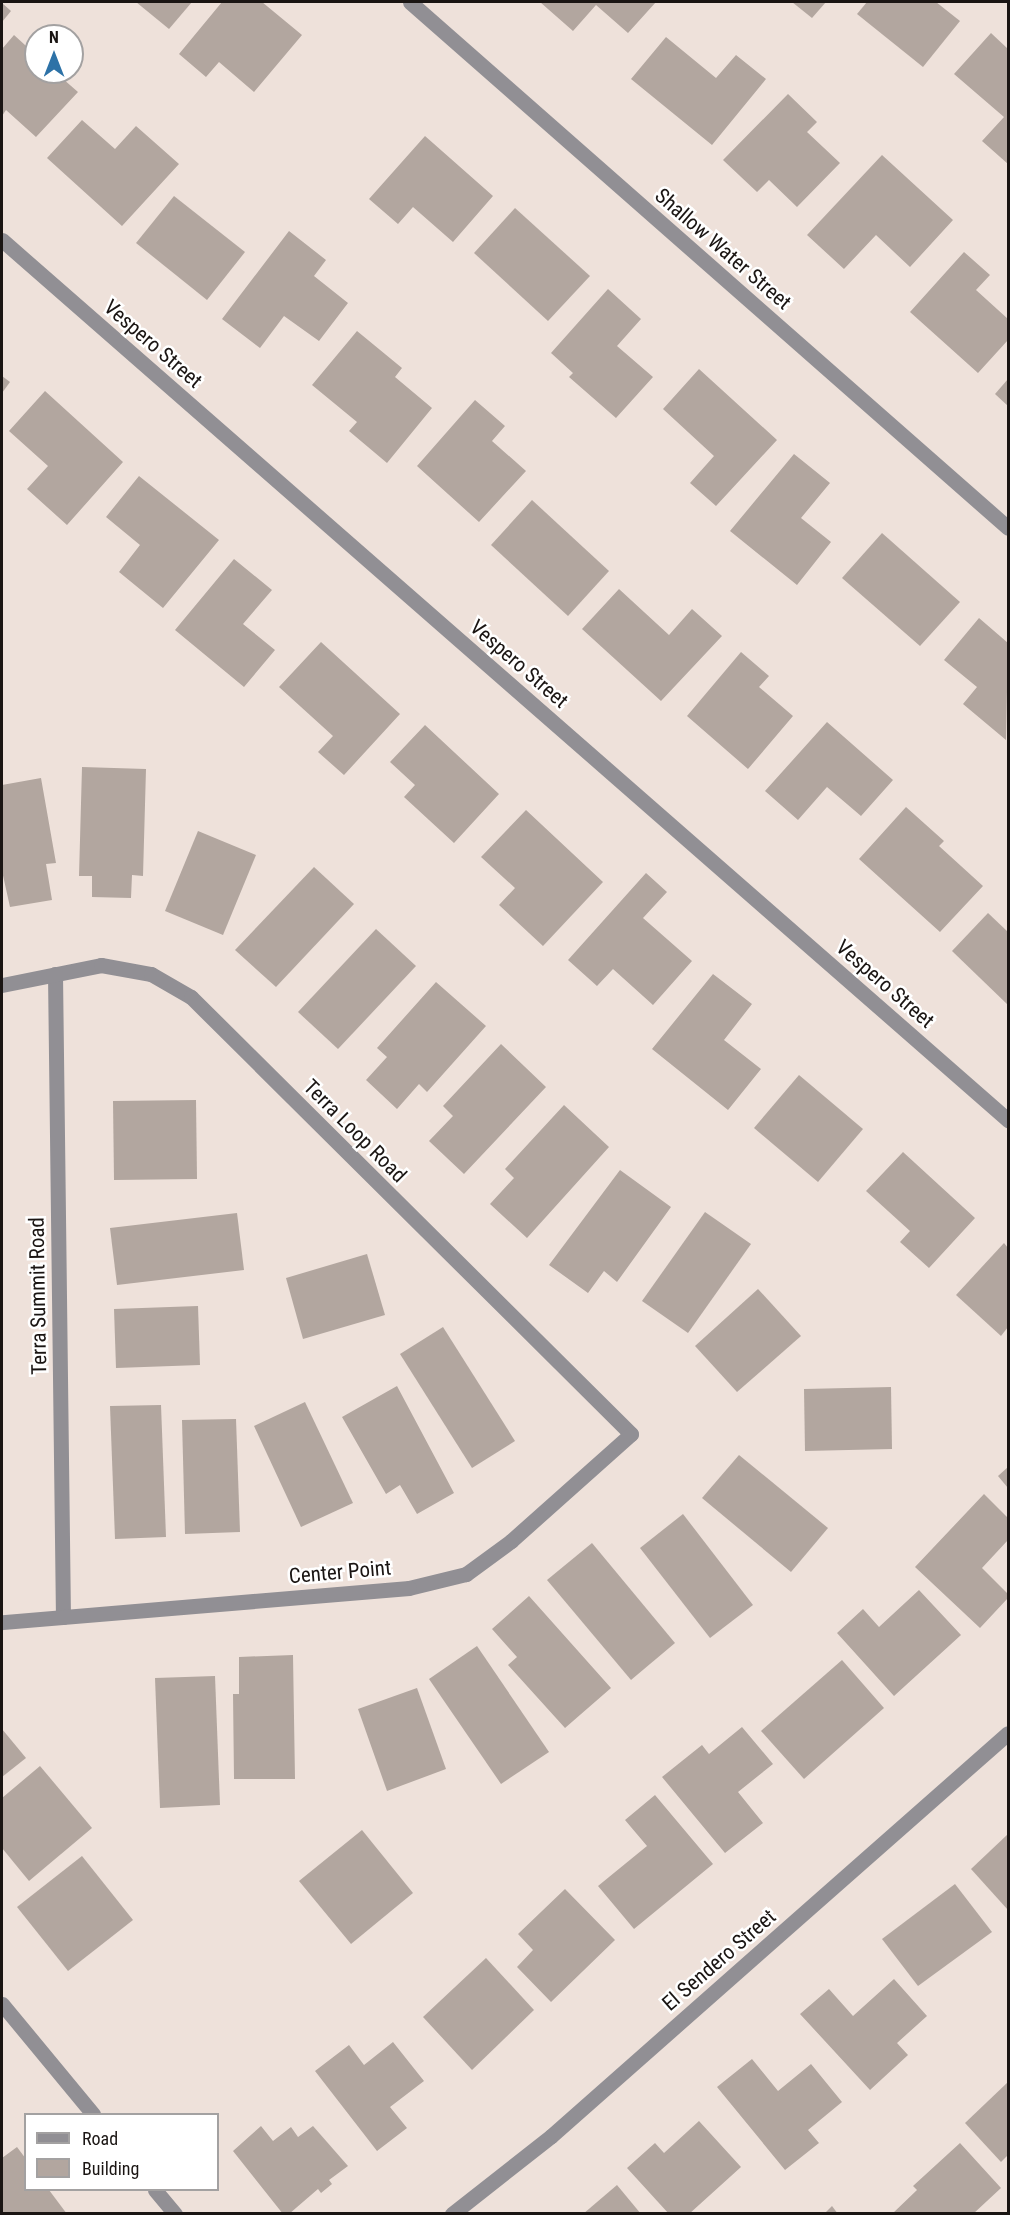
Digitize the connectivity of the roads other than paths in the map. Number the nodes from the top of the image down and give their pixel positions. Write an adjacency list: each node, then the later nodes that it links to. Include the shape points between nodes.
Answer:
1 (410, 2): 3 (street, Shallow Water Street)
2 (2, 240): 6 (street, Vespero Street)
3 (1008, 528)
4 (55, 974): 5 (street, Terra Loop Road); 7 (street, Terra Loop Road, via 101,965 121,968 151,974 191,997); 8 (street, Terra Summit Road)
5 (2, 985)
6 (1008, 1120)
7 (631, 1434): 8 (street, Center Point, via 512,1540 466,1574 409,1588)
8 (63, 1617): 9 (street, Center Point)
9 (2, 1622)
10 (1008, 1732): 15 (street, El Sendero Street, via 550,2136)
11 (2, 2004): 12 (street)
12 (91, 2113)
13 (156, 2191): 14 (street)
14 (175, 2214)
15 (452, 2214)

